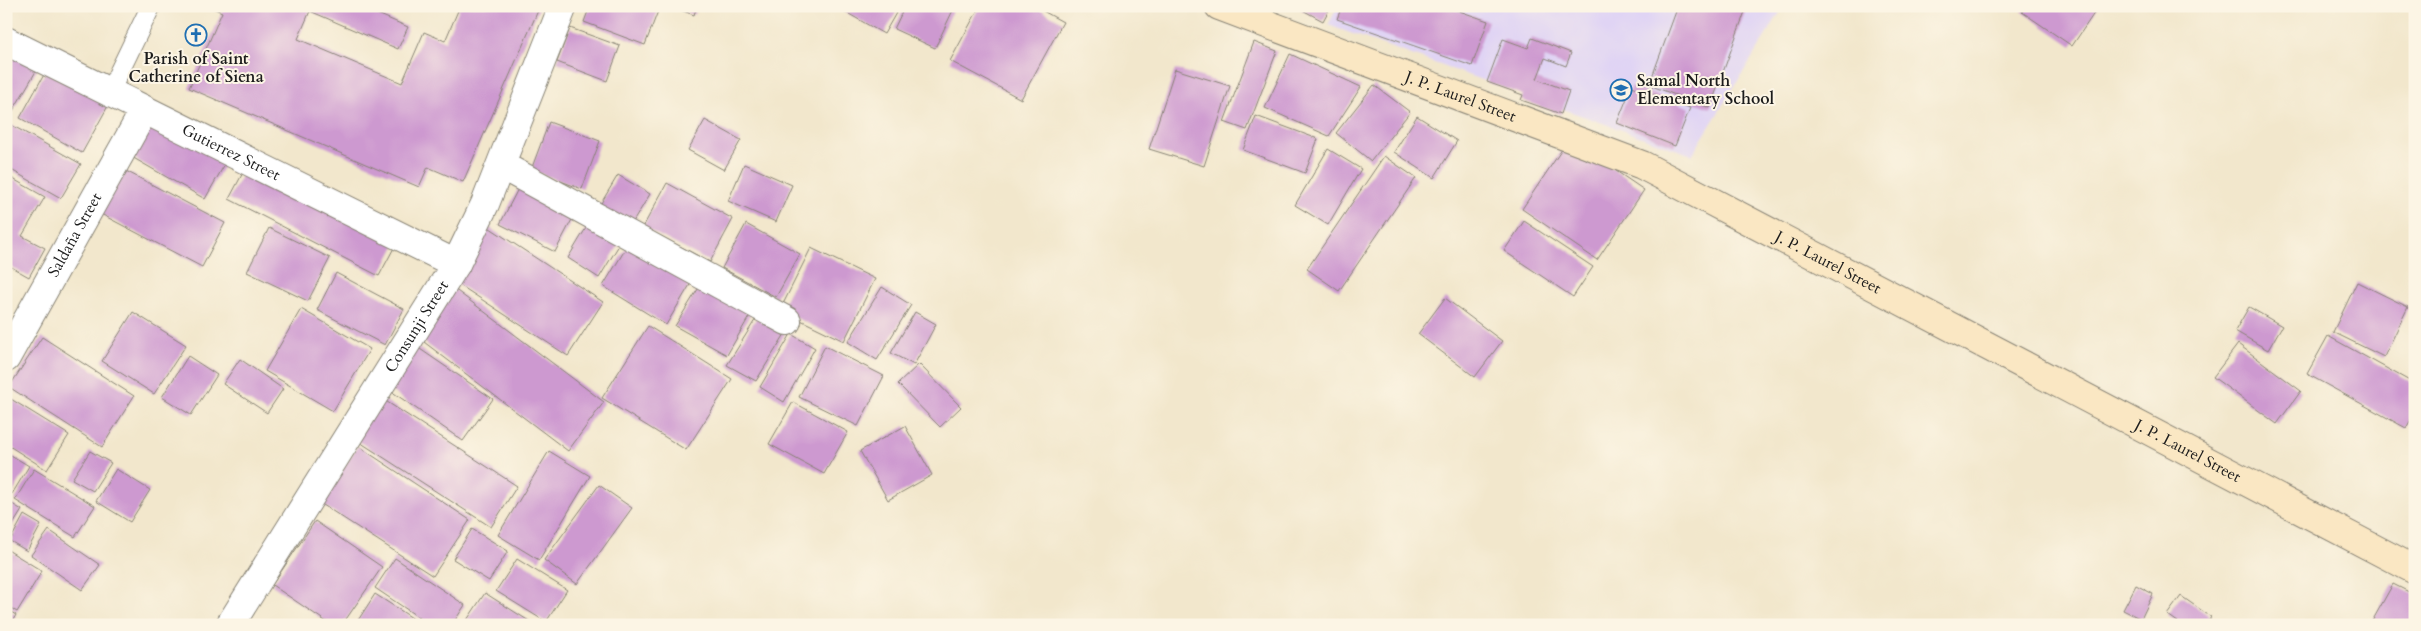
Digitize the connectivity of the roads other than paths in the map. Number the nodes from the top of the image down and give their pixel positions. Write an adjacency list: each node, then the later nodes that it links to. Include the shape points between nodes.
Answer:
1 (151, 6): 5 (lane)
2 (563, 6): 7 (street, Consunji Street)
3 (1226, 7): 11 (main road, J. P. Laurel Street, via 1642,165)
4 (6, 41): 5 (street, Gutierrez Street)
5 (108, 93): 6 (street, Gutierrez Street)
6 (144, 111): 8 (street, Gutierrez Street); 10 (street, Saldaña Street)
7 (501, 165): 8 (street, Consunji Street); 9 (street)
8 (456, 264): 12 (street, Consunji Street)
9 (787, 321)
10 (6, 358)
11 (2415, 570)
12 (230, 625)

